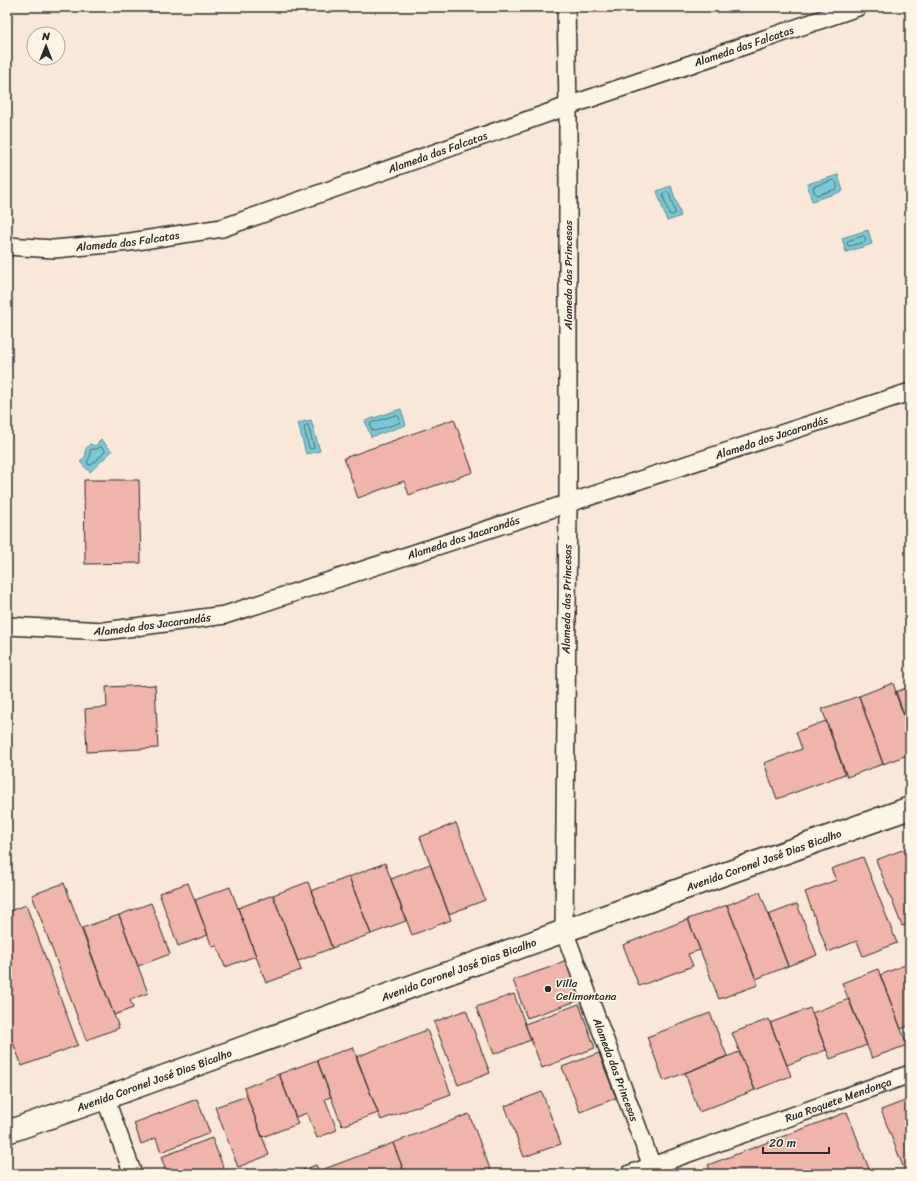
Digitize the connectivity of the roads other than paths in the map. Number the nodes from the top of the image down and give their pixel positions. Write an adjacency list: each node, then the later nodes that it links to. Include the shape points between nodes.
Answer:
1 (566, 7): 3 (street, Alameda das Princesas)
2 (858, 7): 3 (street, Alameda das Falcatas)
3 (568, 106): 4 (street, Alameda das Falcatas, via 222,228 130,242 54,249); 6 (street, Alameda das Princesas)
4 (7, 246)
5 (910, 392): 6 (street, Alameda dos Jacarandás)
6 (568, 503): 7 (street, Alameda dos Jacarandás, via 224,615 105,631); 9 (street, Alameda das Princesas)
7 (7, 626)
8 (910, 808): 9 (street, Avenida Coronel José Dias Bicalho)
9 (564, 931): 11 (street, Avenida Coronel José Dias Bicalho); 13 (street, Alameda das Princesas)
10 (910, 1074): 13 (street, Rua Roquete Mendonça)
11 (105, 1098): 12 (street, Avenida Coronel José Dias Bicalho); 14 (street)
12 (7, 1132)
13 (653, 1170): 15 (street, Rua Roquete Mendonça)
14 (133, 1174)
15 (630, 1174)

